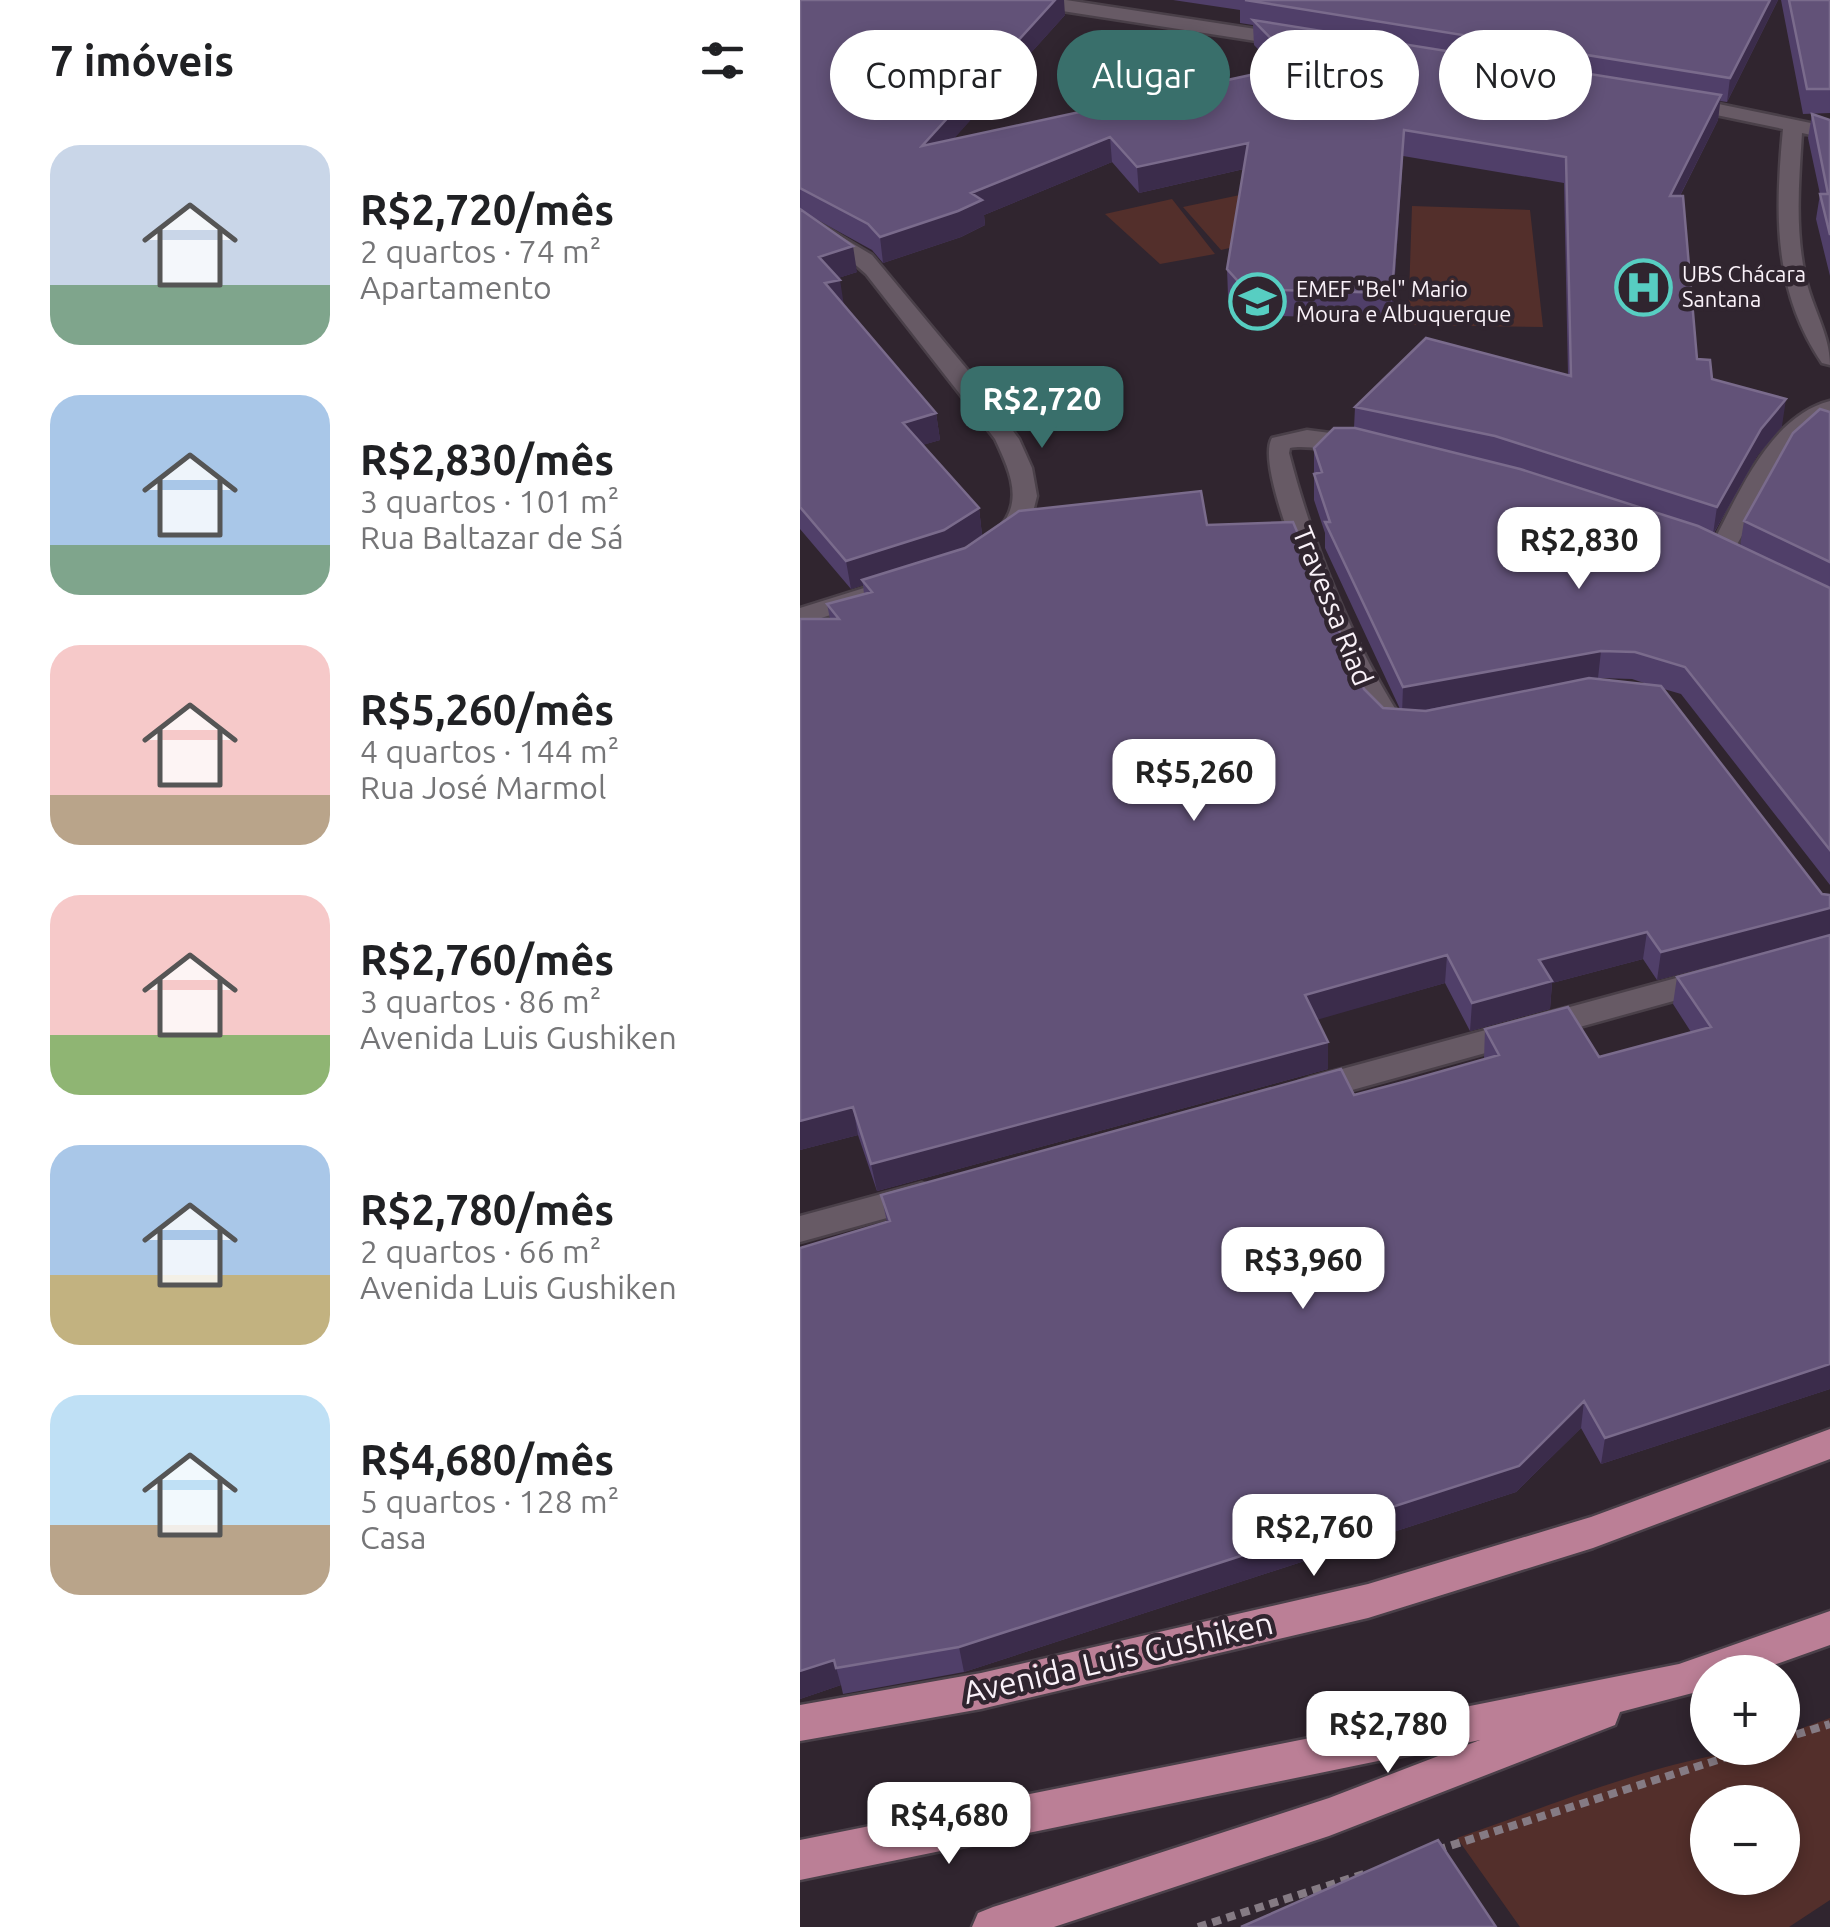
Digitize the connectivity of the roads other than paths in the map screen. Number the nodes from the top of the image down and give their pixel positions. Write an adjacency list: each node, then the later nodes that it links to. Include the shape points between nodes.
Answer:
1 (1030, 0): 2 (street)
2 (1250, 34)
3 (1666, 99): 4 (street)
4 (1793, 124): 5 (street); 7 (street, via 1786,226 1799,290)
5 (1830, 133)
6 (800, 218): 12 (street, via 862,258 1006,431 1025,504 1008,534)
7 (1830, 358)
8 (1830, 408): 11 (street, via 1795,428 1781,446)
9 (1384, 448): 16 (street, Travessa Riad, via 1307,437 1280,444 1277,453 1299,526 1381,715 1395,727)
10 (1692, 539): 11 (street)
11 (1721, 552): 13 (street)
12 (975, 555)
13 (1750, 566)
14 (888, 588): 15 (street)
15 (800, 617)
16 (1424, 726)
17 (1735, 973): 18 (street)
18 (1277, 1099)
19 (952, 1188): 20 (street)
20 (800, 1229)
21 (1830, 1444): 24 (main road, Avenida Luis Gushiken, via 1593,1532 1368,1600 981,1690)
22 (1830, 1628): 23 (main road)
23 (1679, 1682): 25 (main road); 26 (main road, via 1329,1817)
24 (800, 1723)
25 (800, 1860)
26 (992, 1927)

